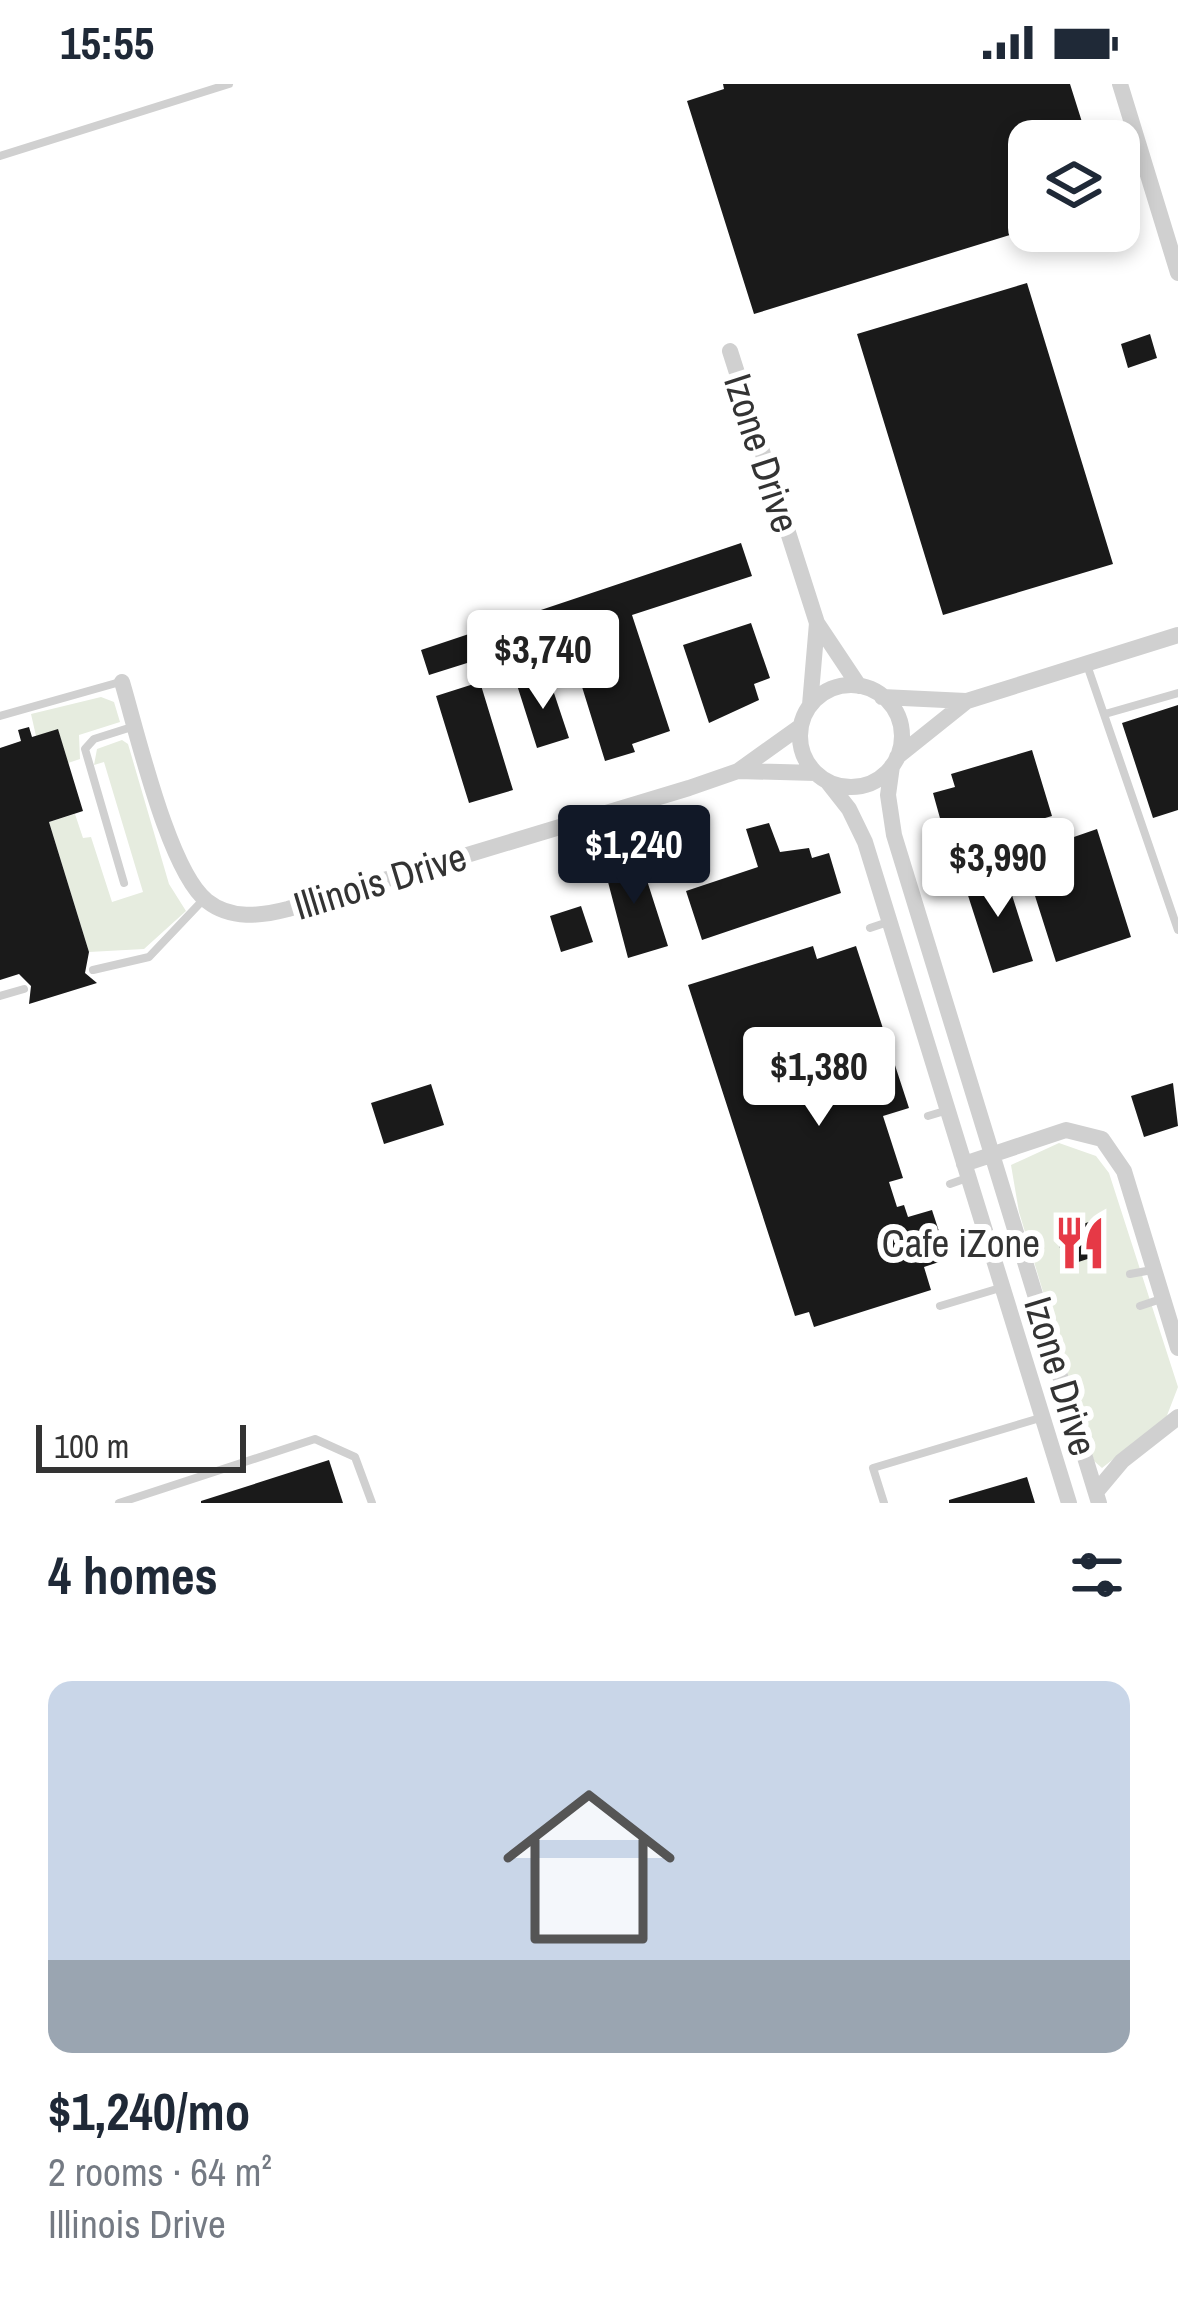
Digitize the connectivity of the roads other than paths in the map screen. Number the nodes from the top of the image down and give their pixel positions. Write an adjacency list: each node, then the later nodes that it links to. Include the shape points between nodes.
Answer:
1 (229, 84): 3 (lane)
2 (1120, 84): 4 (street)
3 (0, 156)
4 (1178, 273)
5 (730, 351): 6 (street, Izone Drive, via 799,591)
6 (817, 623): 10 (street, Izone Drive); 14 (street, Izone Drive)
7 (1178, 635): 8 (street)
8 (1086, 664): 13 (street); 15 (lane)
9 (122, 682): 16 (lane); 17 (street)
10 (860, 686): 12 (street); 14 (street, via 832,689)
11 (1178, 693): 15 (lane)
12 (882, 697): 13 (street); 19 (street, via 900,724)
13 (967, 701): 19 (street)
14 (810, 706): 18 (street)
15 (1105, 714): 26 (lane)
16 (0, 716)
17 (136, 726): 22 (lane, via 85,749); 23 (street, via 182,869)
18 (801, 726): 20 (street, Illinois Drive); 21 (street, via 806,760)
19 (895, 761): 21 (street, via 855,787); 32 (street, Izone Drive, via 888,796 894,835)
20 (738, 771): 21 (street, Illinois Drive); 23 (street, Illinois Drive, via 288,909 258,916)
21 (821, 777): 24 (street, Izone Drive, via 861,831)
22 (124, 883)
23 (204, 899): 27 (lane, via 149,957)
24 (889, 922): 25 (lane); 30 (street, Izone Drive)
25 (871, 928)
26 (1178, 930)
27 (92, 970)
28 (24, 989): 29 (lane)
29 (0, 996)
30 (948, 1110): 31 (lane); 33 (street, Izone Drive)
31 (928, 1116)
32 (993, 1154): 33 (street); 35 (street, via 1066,1130 1106,1137 1124,1159); 44 (street, Izone Drive)
33 (966, 1171): 34 (lane); 37 (street, Izone Drive)
34 (950, 1184)
35 (1154, 1269): 36 (lane); 38 (street)
36 (1130, 1274)
37 (1001, 1287): 39 (lane); 42 (street, Izone Drive)
38 (1163, 1299): 40 (lane); 41 (street)
39 (940, 1306)
40 (1140, 1306)
41 (1178, 1348)
42 (1042, 1417): 47 (lane, via 873,1468); 48 (street, Izone Drive)
43 (1178, 1417): 44 (street, via 1122,1461)
44 (1097, 1498)
45 (119, 1503): 46 (lane, via 315,1439 355,1457)
46 (372, 1503)
47 (884, 1503)
48 (1069, 1503)

